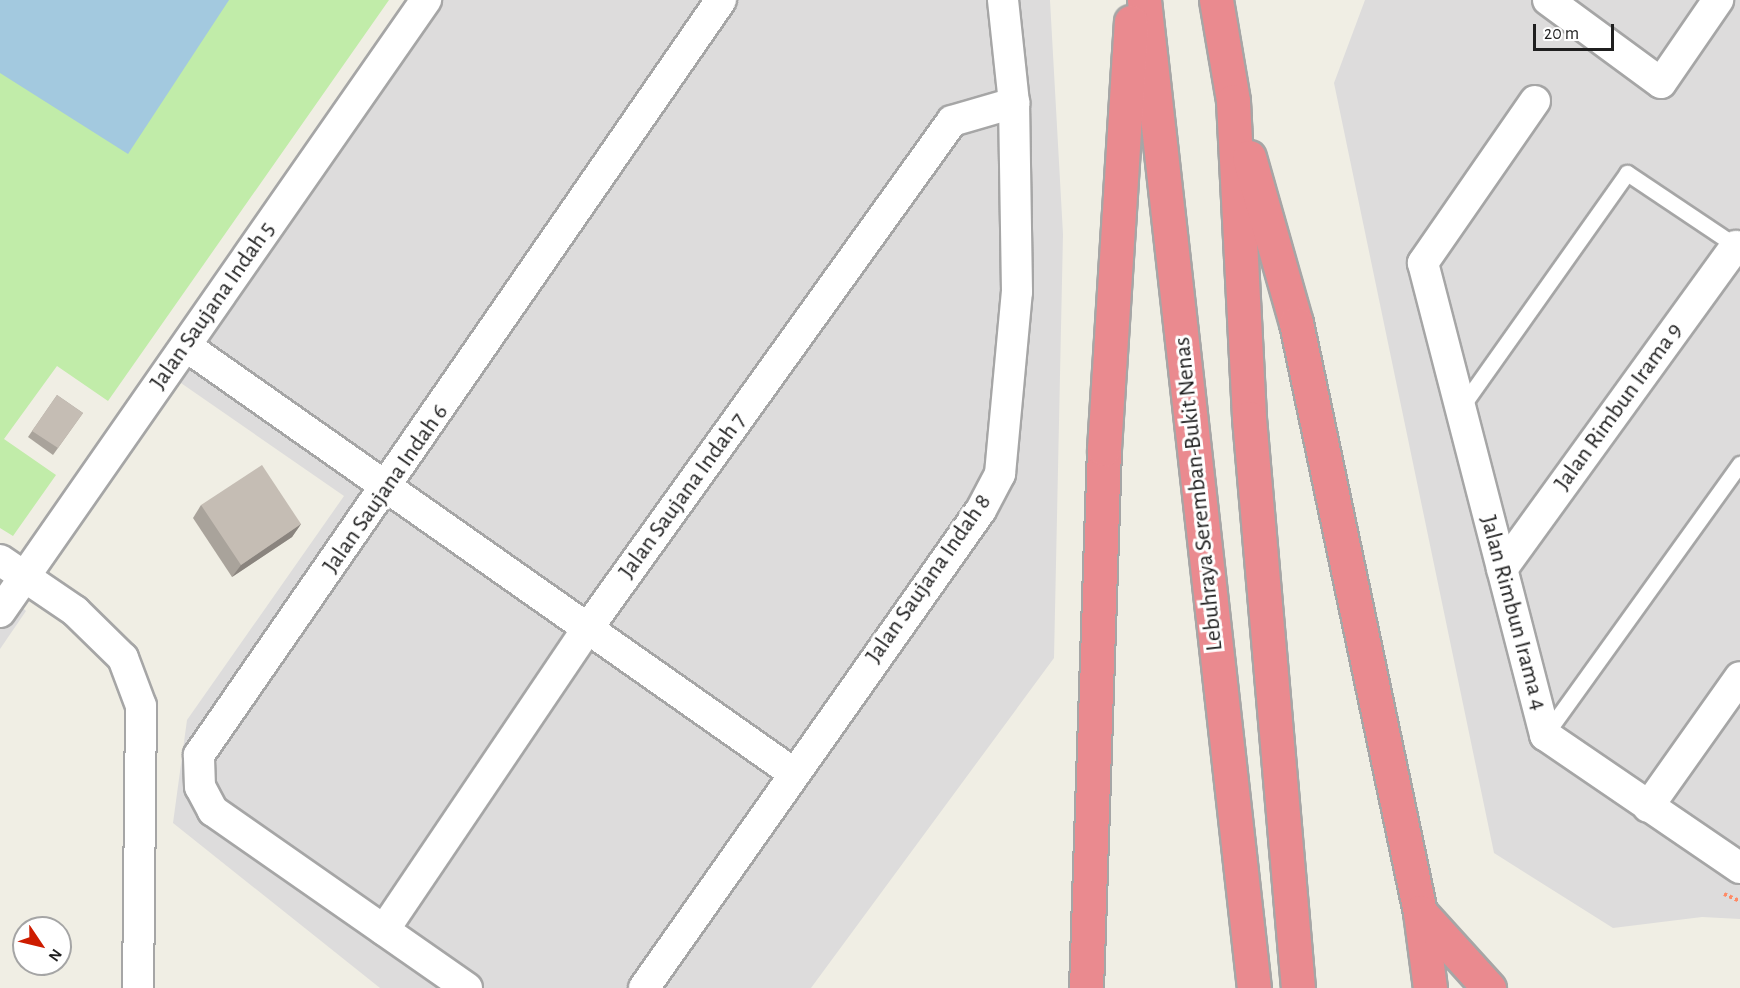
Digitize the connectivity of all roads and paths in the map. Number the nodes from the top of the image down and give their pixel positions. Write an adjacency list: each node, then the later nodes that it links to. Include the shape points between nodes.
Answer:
1 (426, 0): 13 (street, Jalan Saujana Indah 5)
2 (721, 0): 16 (street, Jalan Saujana Indah 6)
3 (1003, 0): 11 (street, Jalan Saujana Indah 8)
4 (1132, 0): 28 (highway, via 1104,449)
5 (1144, 0): 33 (highway, Lebuhraya Seremban-Bukit Nenas)
6 (1216, 0): 9 (highway)
7 (1548, 0): 8 (street, via 1661,83)
8 (1718, 0)
9 (1233, 101): 26 (highway, via 1296,323); 34 (highway, via 1249,418)
10 (1535, 101): 14 (street, Jalan Rimbun Irama 4, via 1423,263)
11 (1014, 103): 20 (street, Jalan Saujana Indah 7, via 952,121); 23 (street, Jalan Saujana Indah 8, via 1017,292 1000,474 981,510)
12 (1736, 246): 14 (lane, via 1627,173); 18 (street, Jalan Rimbun Irama 9)
13 (186, 346): 16 (street); 17 (street, Jalan Saujana Indah 5)
14 (1460, 409): 18 (street, Jalan Rimbun Irama 4)
15 (1740, 464): 22 (lane)
16 (387, 487): 20 (street); 27 (street, Jalan Saujana Indah 6, via 200,755 200,787 213,811)
17 (12, 568): 19 (street, Jalan Saujana Indah 5); 29 (street, via 75,610 123,657 141,706)
18 (1502, 568): 22 (street, Jalan Rimbun Irama 4)
19 (0, 612)
20 (588, 628): 23 (street); 27 (street, Jalan Saujana Indah 7)
21 (1740, 677): 24 (street)
22 (1545, 735): 24 (street, Jalan Rimbun Irama 4)
23 (792, 772): 31 (street, Jalan Saujana Indah 8)
24 (1648, 807): 25 (street, Jalan Rimbun Irama 4)
25 (1740, 868)
26 (1420, 912): 35 (highway); 36 (highway)
27 (384, 930): 30 (street)
28 (1084, 973): 32 (highway)
29 (138, 988)
30 (467, 988)
31 (644, 988)
32 (1073, 988)
33 (1254, 988)
34 (1298, 988)
35 (1430, 988)
36 (1489, 988)

